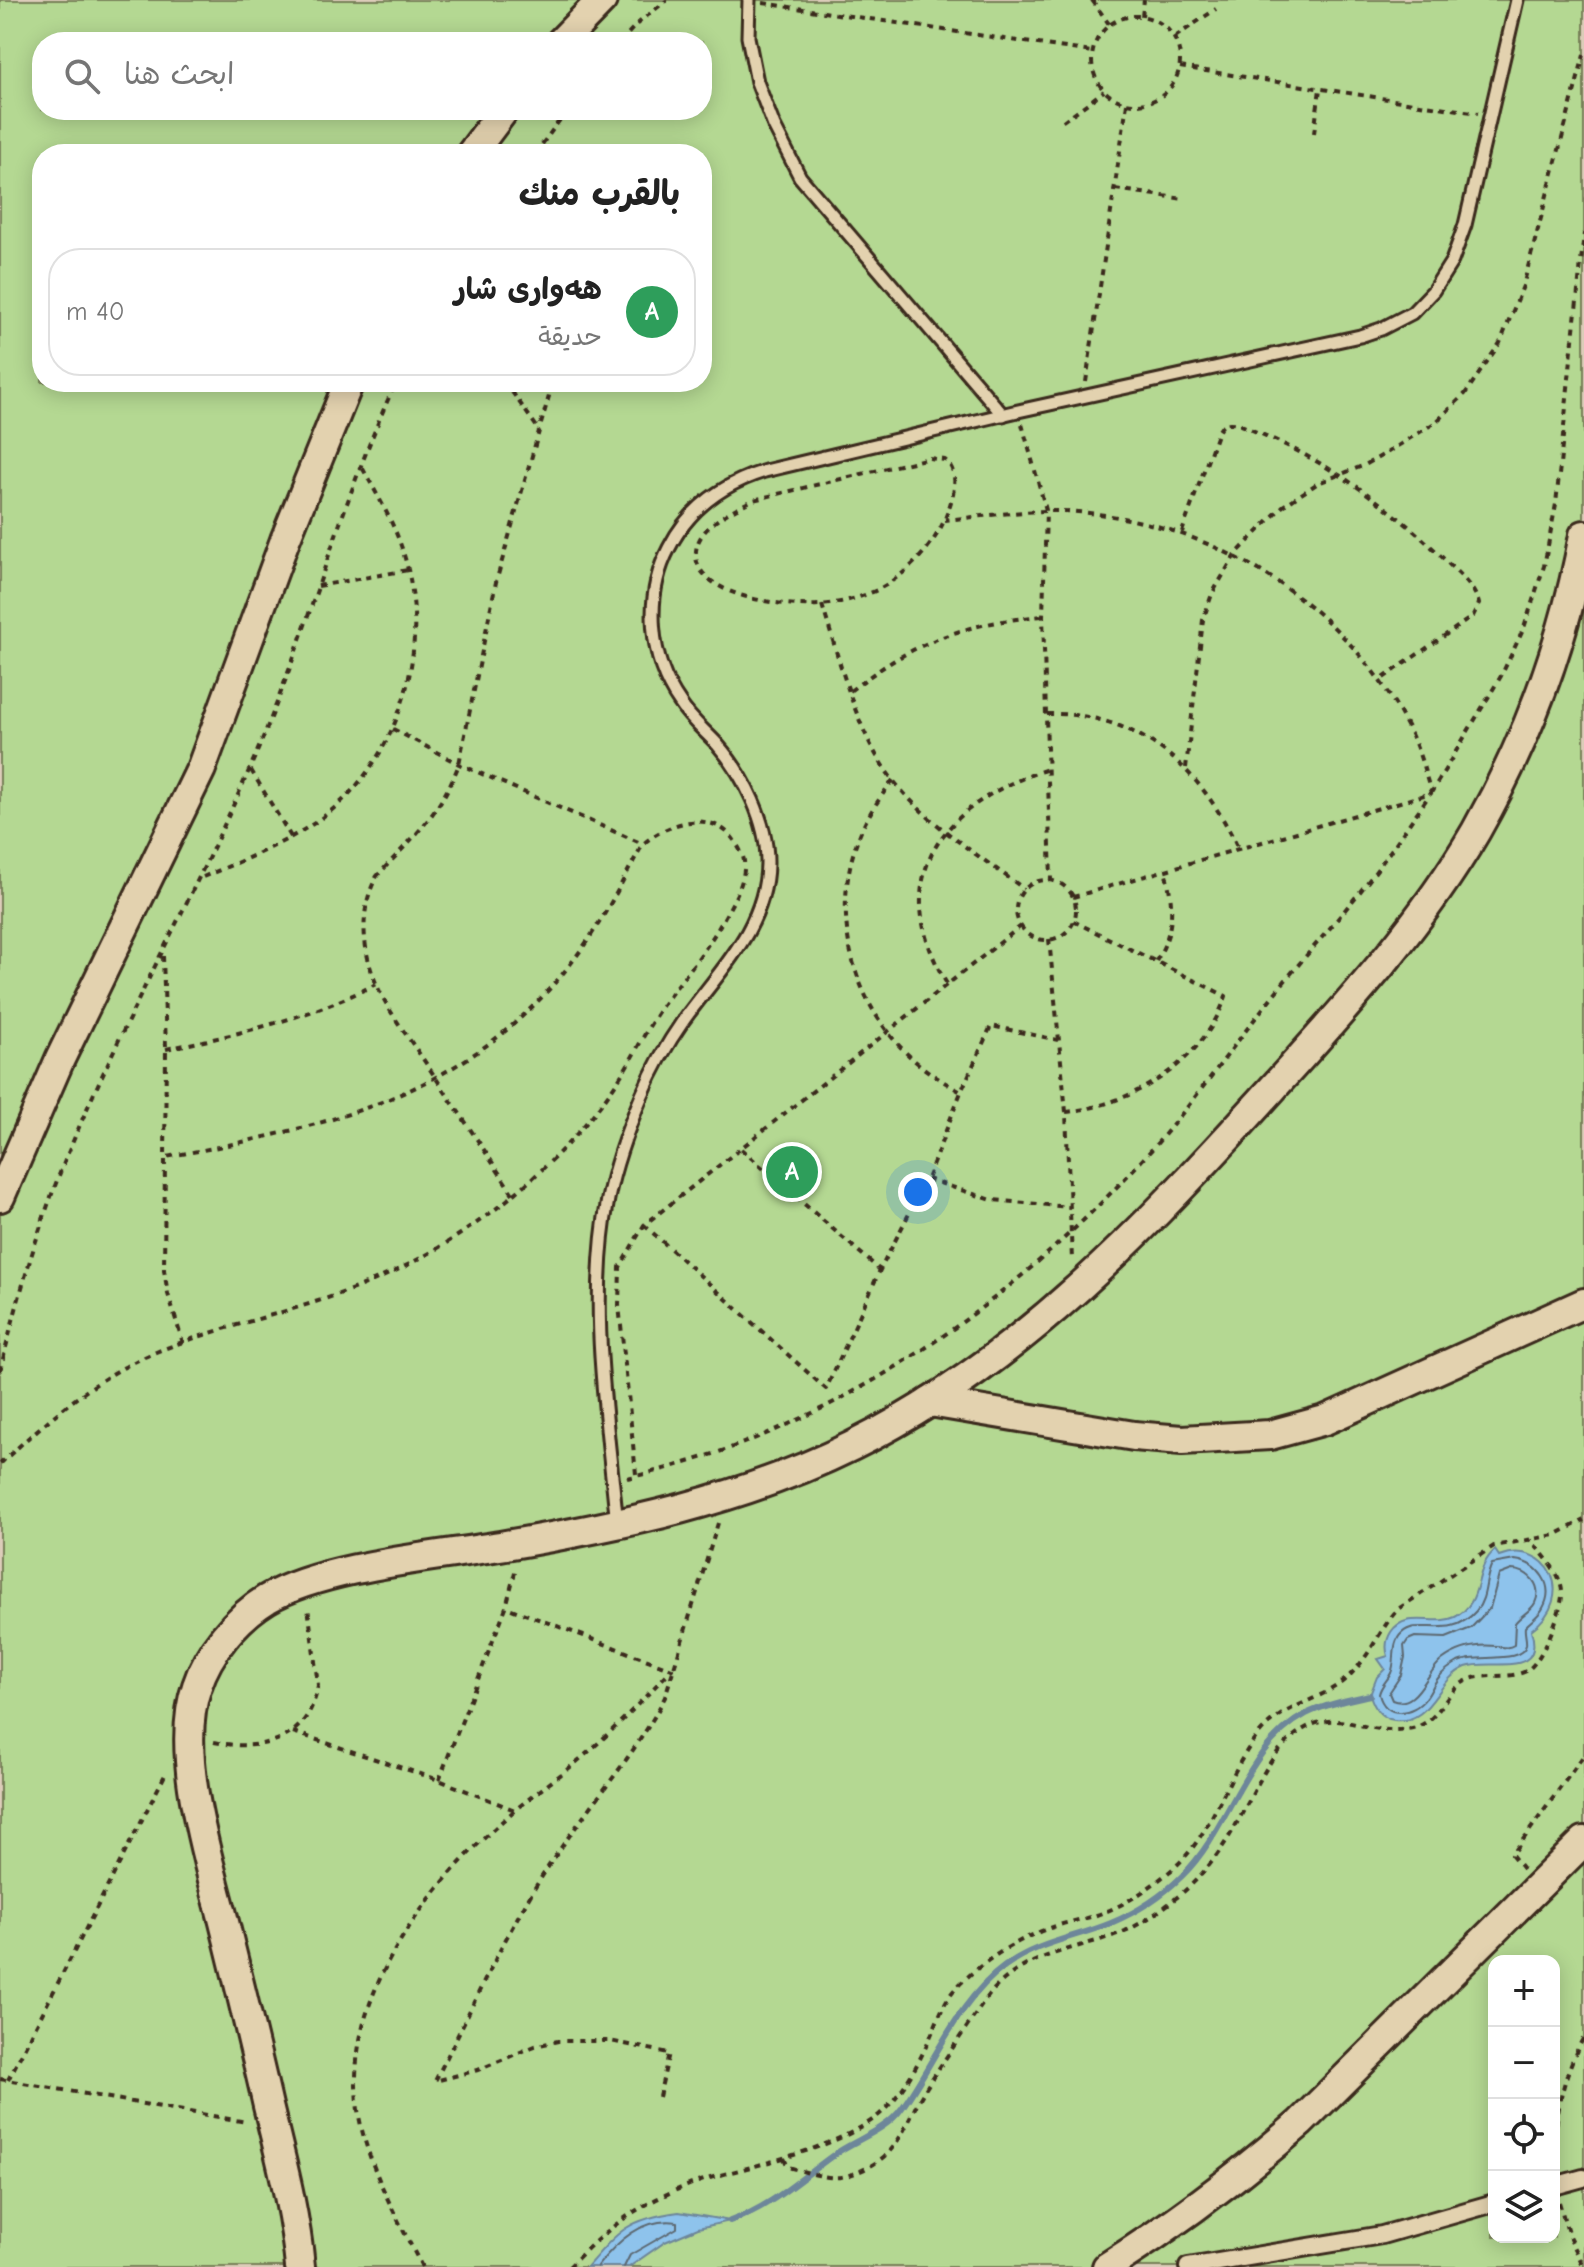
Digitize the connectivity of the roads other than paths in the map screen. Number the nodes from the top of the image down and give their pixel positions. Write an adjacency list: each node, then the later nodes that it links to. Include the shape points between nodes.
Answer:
1 (602, 0): 4 (street)
2 (1517, 0): 8 (lane, via 1460,241 1444,277 1412,313 1360,336)
3 (749, 1): 8 (lane, via 748,37 757,82 800,177)
4 (571, 32)
5 (496, 120): 6 (street)
6 (478, 144)
7 (345, 392): 10 (street, via 201,769 60,1059)
8 (1003, 415): 13 (lane, via 742,478 701,505 674,538 660,569 653,631 663,670 682,706 742,778 760,824 767,875 755,922 667,1046 616,1164 603,1234 600,1322)
9 (1584, 535): 12 (street, via 1551,663 1520,745 1477,828 1416,923 1355,997 1145,1225 1074,1294)
10 (0, 1197)
11 (1584, 1303): 12 (street, via 1325,1420 1270,1435 1150,1437)
12 (930, 1402): 13 (street, via 816,1463)
13 (617, 1525): 18 (street, via 304,1584 267,1599 241,1620 216,1648 197,1683 189,1763 296,2226)
14 (1584, 1841): 19 (street, via 1300,2123 1152,2239)
15 (1583, 2178): 16 (street)
16 (1560, 2184)
17 (1488, 2205): 20 (street, via 1382,2235)
18 (300, 2267)
19 (1107, 2267)
20 (1188, 2267)

